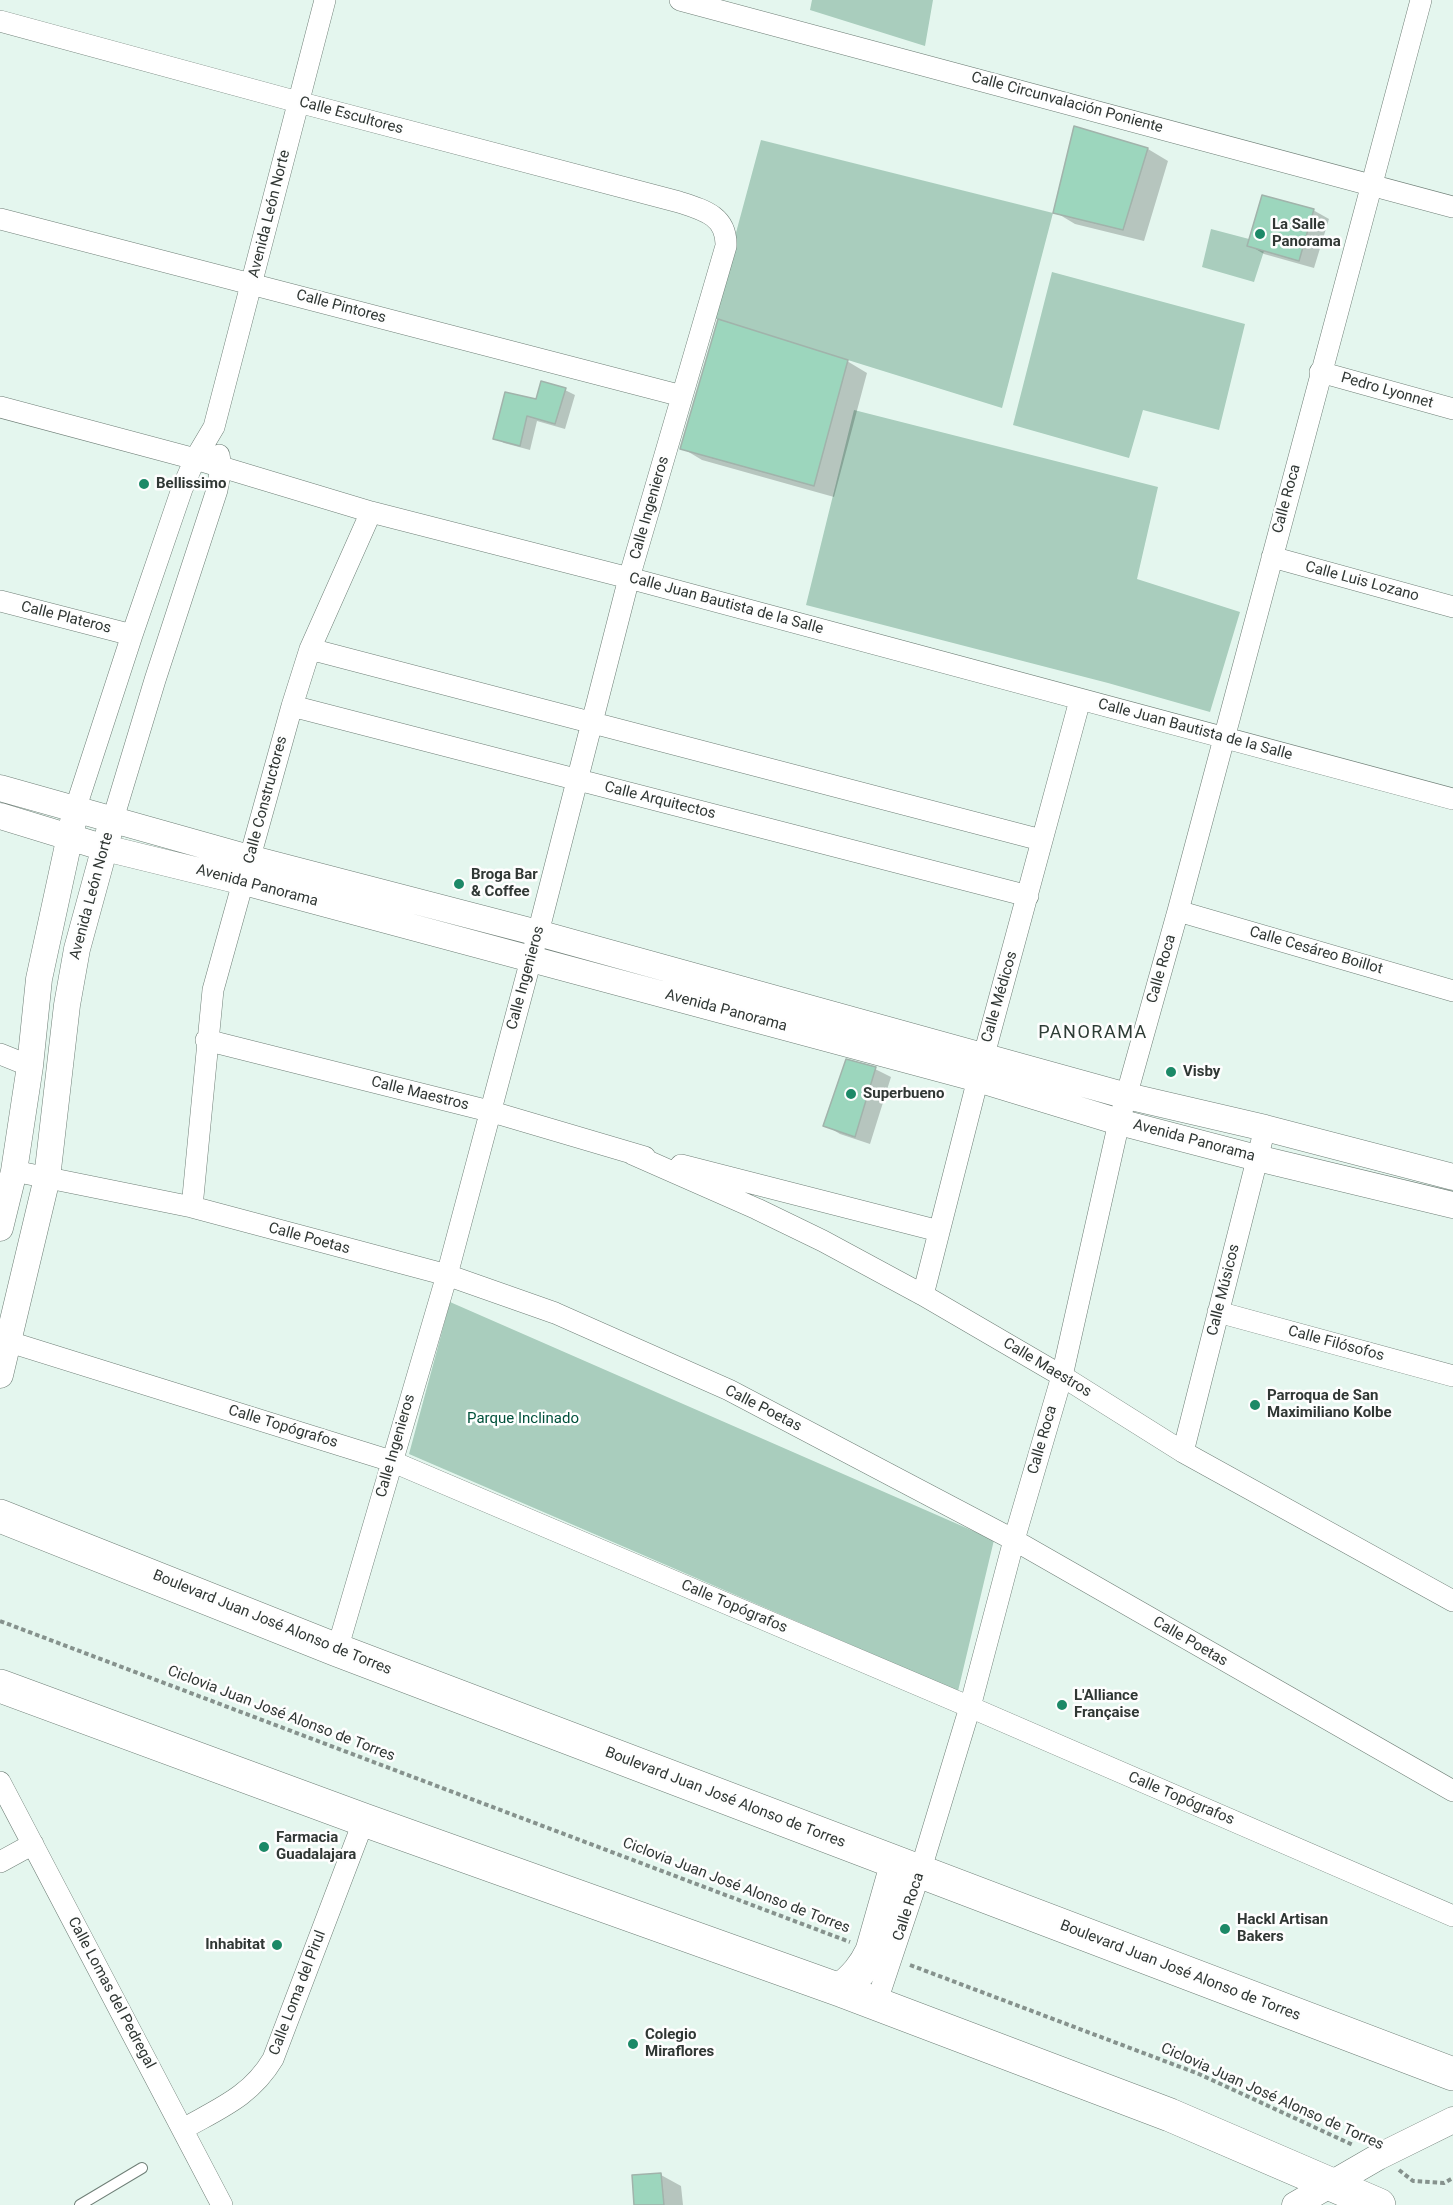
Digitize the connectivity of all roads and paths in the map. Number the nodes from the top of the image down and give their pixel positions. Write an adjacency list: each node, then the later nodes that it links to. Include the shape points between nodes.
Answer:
1 (325, 0): 5 (street, Avenida León Norte)
2 (680, 0): 6 (street, Calle Circunvalación Poniente)
3 (1421, 0): 6 (street, Calle Roca)
4 (0, 21): 5 (street, Calle Escultores)
5 (298, 102): 8 (street, Calle Escultores); 10 (street, Avenida León Norte)
6 (1372, 185): 7 (street, Calle Circunvalación Poniente); 11 (street, Calle Roca)
7 (1453, 207)
8 (703, 209): 12 (street, Calle Ingenieros, via 723,226 726,246)
9 (0, 219): 10 (street, Calle Pintores)
10 (252, 284): 12 (street, Calle Pintores); 15 (street, Avenida León Norte)
11 (1320, 372): 14 (street, Pedro Lyonnet); 19 (street, Calle Roca)
12 (682, 396): 20 (street, Calle Ingenieros)
13 (0, 407): 16 (street, Calle Juan Bautista de la Salle)
14 (1453, 409)
15 (214, 427): 16 (street, Avenida León Norte); 17 (street, Avenida León Norte)
16 (195, 459): 17 (street, Calle Juan Bautista de la Salle); 23 (street, Avenida León Norte)
17 (221, 466): 18 (street, Calle Juan Bautista de la Salle); 34 (street, Avenida León Norte, via 217,490)
18 (371, 512): 20 (street, Calle Juan Bautista de la Salle); 24 (street, Calle Constructores)
19 (1272, 557): 22 (street, Calle Luis Lozano); 28 (street, Calle Roca)
20 (629, 578): 25 (street, Calle Juan Bautista de la Salle); 27 (street, Calle Ingenieros)
21 (0, 601): 23 (street, Calle Plateros)
22 (1453, 607)
23 (132, 635): 32 (street, Avenida León Norte)
24 (310, 649): 26 (street, Calle Constructores); 27 (street)
25 (1080, 700): 28 (street, Calle Juan Bautista de la Salle); 36 (street, Calle Médicos)
26 (292, 706): 29 (street, Calle Arquitectos); 38 (street, Calle Constructores)
27 (592, 724): 29 (street, Calle Ingenieros); 36 (street)
28 (1223, 738): 31 (street, Calle Juan Bautista de la Salle); 40 (street, Calle Roca)
29 (577, 780): 39 (street, Calle Arquitectos); 41 (street, Calle Ingenieros)
30 (0, 788): 32 (street, Avenida Panorama)
31 (1453, 799)
32 (75, 810): 34 (street, Avenida Panorama); 35 (street, Avenida León Norte)
33 (0, 816): 35 (street, Avenida Panorama)
34 (112, 819): 37 (street, Avenida León Norte); 38 (street, Avenida Panorama)
35 (70, 836): 37 (street, Avenida Panorama); 46 (street, Avenida León Norte, via 39,980)
36 (1041, 840): 39 (street, Calle Médicos)
37 (105, 848): 38 (street, Avenida Panorama); 56 (street, Avenida León Norte, via 77,949)
38 (246, 870): 41 (street, Avenida Panorama); 42 (street, Avenida Panorama); 44 (street, Calle Constructores, via 213,990)
39 (1028, 896): 47 (street, Calle Médicos)
40 (1178, 911): 43 (street, Calle Cesáreo Boillot); 48 (street, Calle Roca)
41 (538, 933): 42 (street, Calle Ingenieros); 47 (street, Avenida Panorama)
42 (531, 959): 47 (street, Avenida Panorama); 49 (street, Calle Ingenieros)
43 (1453, 990)
44 (206, 1040): 49 (street, Calle Maestros); 58 (street, Calle Constructores)
45 (0, 1054): 46 (street)
46 (30, 1066): 54 (street, Avenida León Norte)
47 (981, 1067): 48 (street, Avenida Panorama); 50 (street, Avenida Panorama); 60 (street, Calle Médicos)
48 (1127, 1096): 50 (street, Calle Roca); 51 (street, Avenida Panorama)
49 (489, 1111): 52 (street, Calle Maestros); 61 (street, Calle Ingenieros)
50 (1119, 1122): 53 (street, Avenida Panorama); 66 (street, Calle Roca)
51 (1265, 1128): 53 (street, Calle Músicos); 55 (street, Avenida Panorama)
52 (632, 1154): 60 (street, Calle Maestros); 62 (street, Calle Maestros, via 776,1218)
53 (1257, 1158): 57 (street, Avenida Panorama); 63 (street, Calle Músicos)
54 (14, 1171): 56 (street, Calle Poetas); 59 (street, Avenida León Norte)
55 (1452, 1173): 57 (street)
56 (47, 1178): 58 (street, Calle Poetas); 64 (street, Avenida León Norte)
57 (1449, 1204)
58 (192, 1207): 61 (street, Calle Poetas)
59 (0, 1228)
60 (939, 1231): 62 (street, Calle Médicos)
61 (447, 1275): 69 (street, Calle Ingenieros); 71 (street, Calle Poetas, via 555,1313 729,1390)
62 (923, 1295): 66 (street, Calle Maestros)
63 (1218, 1312): 67 (street, Calle Filósofos); 68 (street, Calle Músicos)
64 (4, 1340): 65 (street, Avenida León Norte); 69 (street, Calle Topógrafos)
65 (0, 1375)
66 (1062, 1376): 68 (street, Calle Maestros); 71 (street, Calle Roca)
67 (1453, 1376)
68 (1183, 1452): 72 (street, Calle Maestros)
69 (392, 1461): 74 (street, Calle Ingenieros); 76 (street, Calle Topógrafos)
70 (0, 1516): 74 (main road, Boulevard Juan José Alonso de Torres)
71 (1014, 1540): 76 (street, Calle Roca); 78 (street, Calle Poetas)
72 (1453, 1601)
73 (0, 1622): 84 (path, Ciclovia Juan José Alonso de Torres)
74 (337, 1650): 82 (main road, Boulevard Juan José Alonso de Torres)
75 (0, 1686): 79 (main road)
76 (970, 1707): 82 (street, Calle Roca); 83 (street, Calle Topógrafos)
77 (0, 1782): 80 (street, Calle Lomas del Pedregal)
78 (1453, 1791)
79 (364, 1820): 85 (main road); 89 (street, Calle Loma del Pirul, via 273,2059 255,2084 240,2096)
80 (33, 1844): 81 (street); 89 (street, Calle Lomas del Pedregal)
81 (0, 1862)
82 (909, 1868): 84 (main road); 87 (main road, Boulevard Juan José Alonso de Torres)
83 (1453, 1916)
84 (882, 1955): 85 (main road); 86 (street, Calle Roca); 90 (path, Ciclovia Juan José Alonso de Torres, via 1199,2074)
85 (840, 1990): 86 (main road)
86 (876, 2004): 93 (main road, via 1170,2115)
87 (1453, 2074)
88 (1453, 2120): 90 (street)
89 (183, 2129): 95 (street, Calle Lomas del Pedregal)
90 (1378, 2157): 92 (path, Ciclovia Juan José Alonso de Torres, via 1413,2181 1444,2183); 93 (street)
91 (142, 2168): 94 (lane)
92 (1453, 2178)
93 (1331, 2186): 96 (street); 97 (main road)
94 (80, 2205)
95 (222, 2205)
96 (1295, 2205)
97 (1379, 2205)

